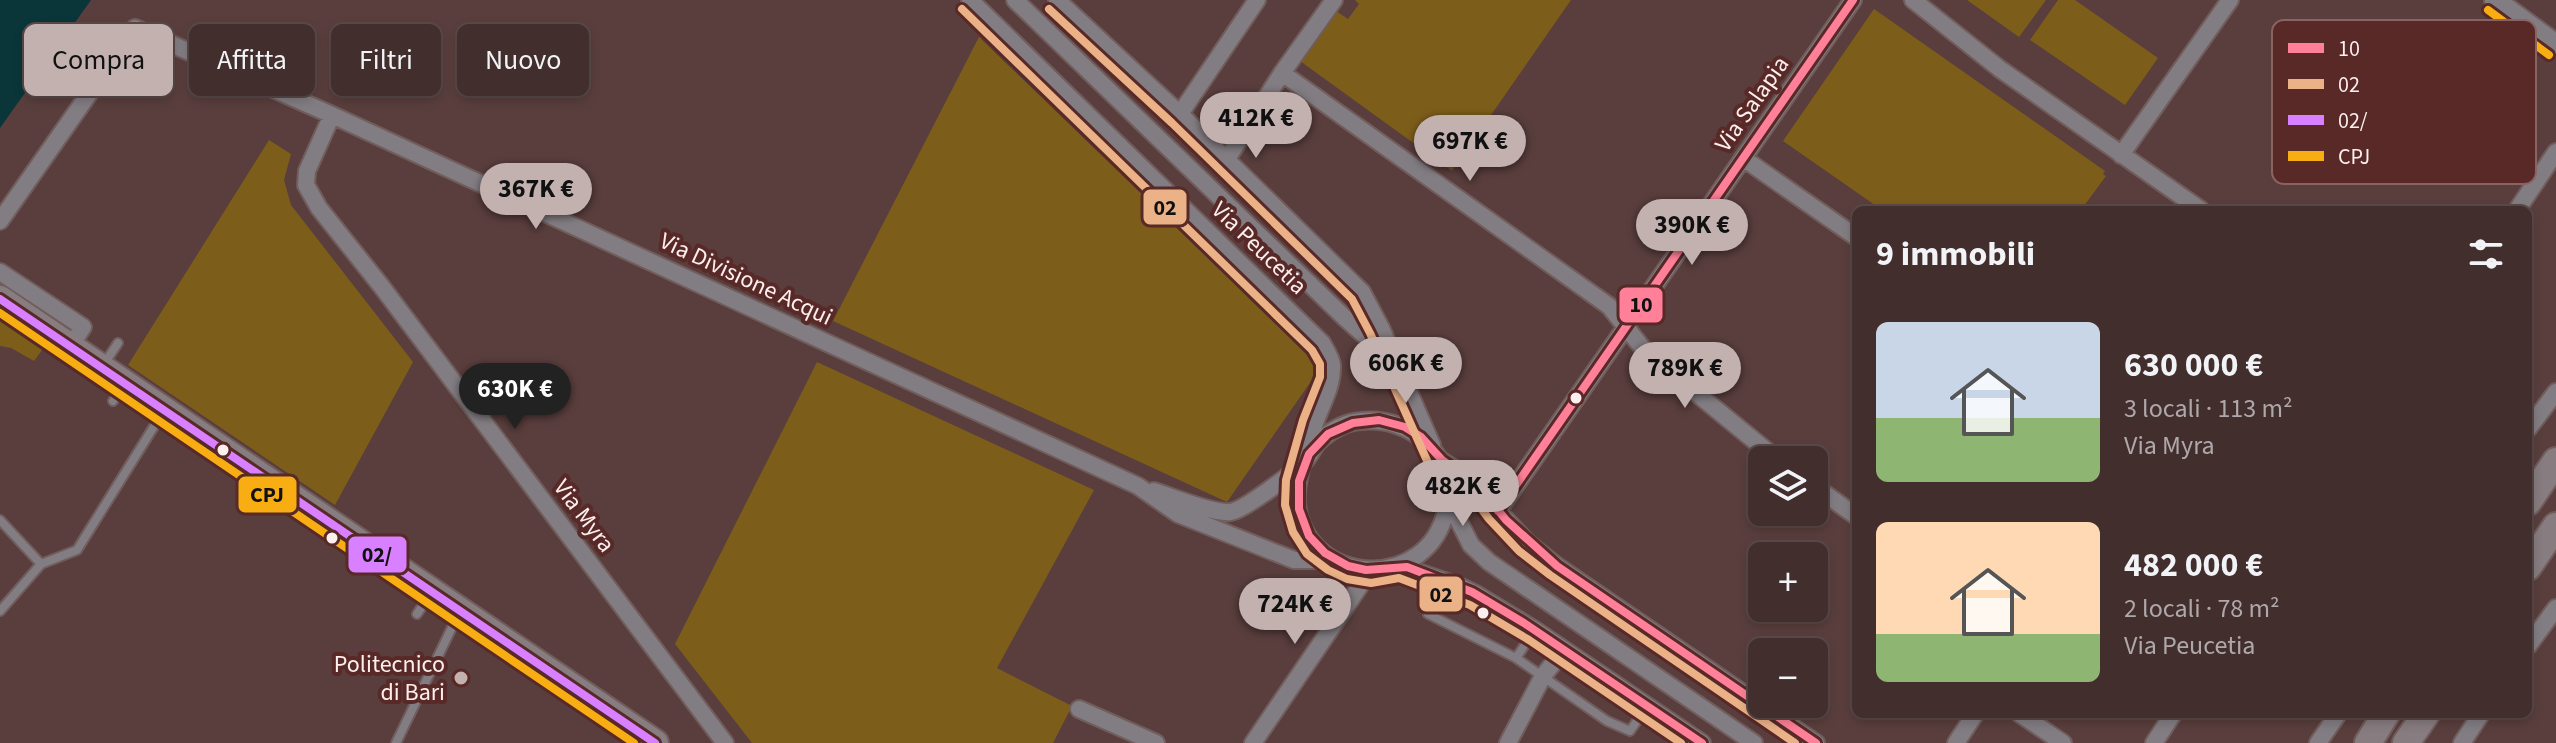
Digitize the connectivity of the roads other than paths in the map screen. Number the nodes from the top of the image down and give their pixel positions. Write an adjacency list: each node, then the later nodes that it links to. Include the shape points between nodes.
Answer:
1 (970, 0): 39 (street, Via Peucetia, via 1322,343 1332,361 1332,379)
2 (1015, 0): 31 (street, Via Peucetia)
3 (1057, 0): 14 (street, Via Peucetia)
4 (1257, 0): 14 (street)
5 (1334, 0): 13 (street)
6 (1853, 0): 18 (street, Via Salapia)
7 (1913, 0): 17 (street)
8 (2230, 0): 17 (street)
9 (2495, 0): 10 (street)
10 (2522, 20)
11 (2536, 30): 12 (street)
12 (2556, 45)
13 (1282, 73): 19 (street); 28 (street, via 1609,306)
14 (1180, 114): 19 (street, Via Peucetia)
15 (332, 115): 24 (street, Via Divisione Acqui, via 135,28); 40 (street, Via Divisione Acqui); 75 (street, Via Myra, via 307,171 306,185 319,208)
16 (2556, 152): 20 (street)
17 (2121, 155): 22 (street)
18 (1743, 158): 25 (street); 28 (street, Via Salapia)
19 (1227, 159): 31 (street, Via Peucetia, via 1362,292)
20 (2536, 182)
21 (2534, 184): 23 (street)
22 (2195, 206)
23 (2520, 206)
24 (0, 221)
25 (1852, 234)
26 (0, 272): 30 (street, via 83,327)
27 (0, 299): 30 (main road)
28 (1626, 327): 36 (street, via 1645,351); 44 (street, Via Salapia)
29 (118, 343): 32 (lane)
30 (70, 347): 32 (main road)
31 (1396, 364): 37 (street, Via Peucetia)
32 (101, 368): 34 (main road, via 119,393)
33 (2556, 392): 35 (street)
34 (164, 411): 50 (lane, via 77,550); 53 (main road, via 189,439)
35 (2532, 424)
36 (1761, 446)
37 (1436, 455): 39 (street, via 1419,435 1377,420 1334,430); 43 (street, Via Peucetia); 44 (street, via 1476,482)
38 (2556, 461): 42 (main road)
39 (1304, 462): 40 (street, via 1244,509 1227,513); 48 (street, Via Peucetia, via 1297,506 1316,546)
40 (1138, 486): 48 (street, Via Divisione Acqui, via 1178,514 1294,560)
41 (1828, 496): 45 (street)
42 (2532, 496)
43 (1448, 500): 51 (street, Via Peucetia, via 1434,540); 80 (street, via 1471,545 1489,562)
44 (1498, 511): 81 (street, via 1557,566)
45 (1852, 513)
46 (0, 520): 50 (lane)
47 (2556, 526): 49 (main road)
48 (1334, 560): 52 (street, Via Peucetia)
49 (2532, 561)
50 (41, 564): 55 (lane)
51 (1400, 566): 52 (street, Via Peucetia); 59 (street, Via Peucetia, via 1459,586)
52 (1370, 571): 77 (street)
53 (432, 592): 56 (main road); 57 (lane)
54 (2556, 608): 60 (street)
55 (0, 611)
56 (460, 611): 73 (lane); 74 (main road)
57 (417, 614)
58 (1428, 614): 62 (lane)
59 (1535, 630): 61 (street, Via Peucetia); 62 (lane)
60 (2532, 641)
61 (1564, 650): 63 (street); 64 (street, Via Peucetia)
62 (1516, 658): 63 (lane)
63 (1543, 676): 64 (lane, via 1630,731); 78 (street)
64 (1647, 706): 79 (street, Via Peucetia)
65 (1079, 709): 76 (street)
66 (1972, 718): 82 (street)
67 (2026, 718): 83 (street)
68 (2170, 718): 84 (street)
69 (2335, 718): 85 (street)
70 (2384, 718): 86 (main road)
71 (2423, 718): 87 (main road)
72 (2478, 718): 88 (street)
73 (396, 743)
74 (655, 743)
75 (725, 743)
76 (1156, 743)
77 (1253, 743)
78 (1508, 743)
79 (1702, 743)
80 (1754, 743)
81 (1816, 743)
82 (1956, 743)
83 (2063, 743)
84 (2154, 743)
85 (2318, 743)
86 (2368, 743)
87 (2406, 743)
88 (2462, 743)

